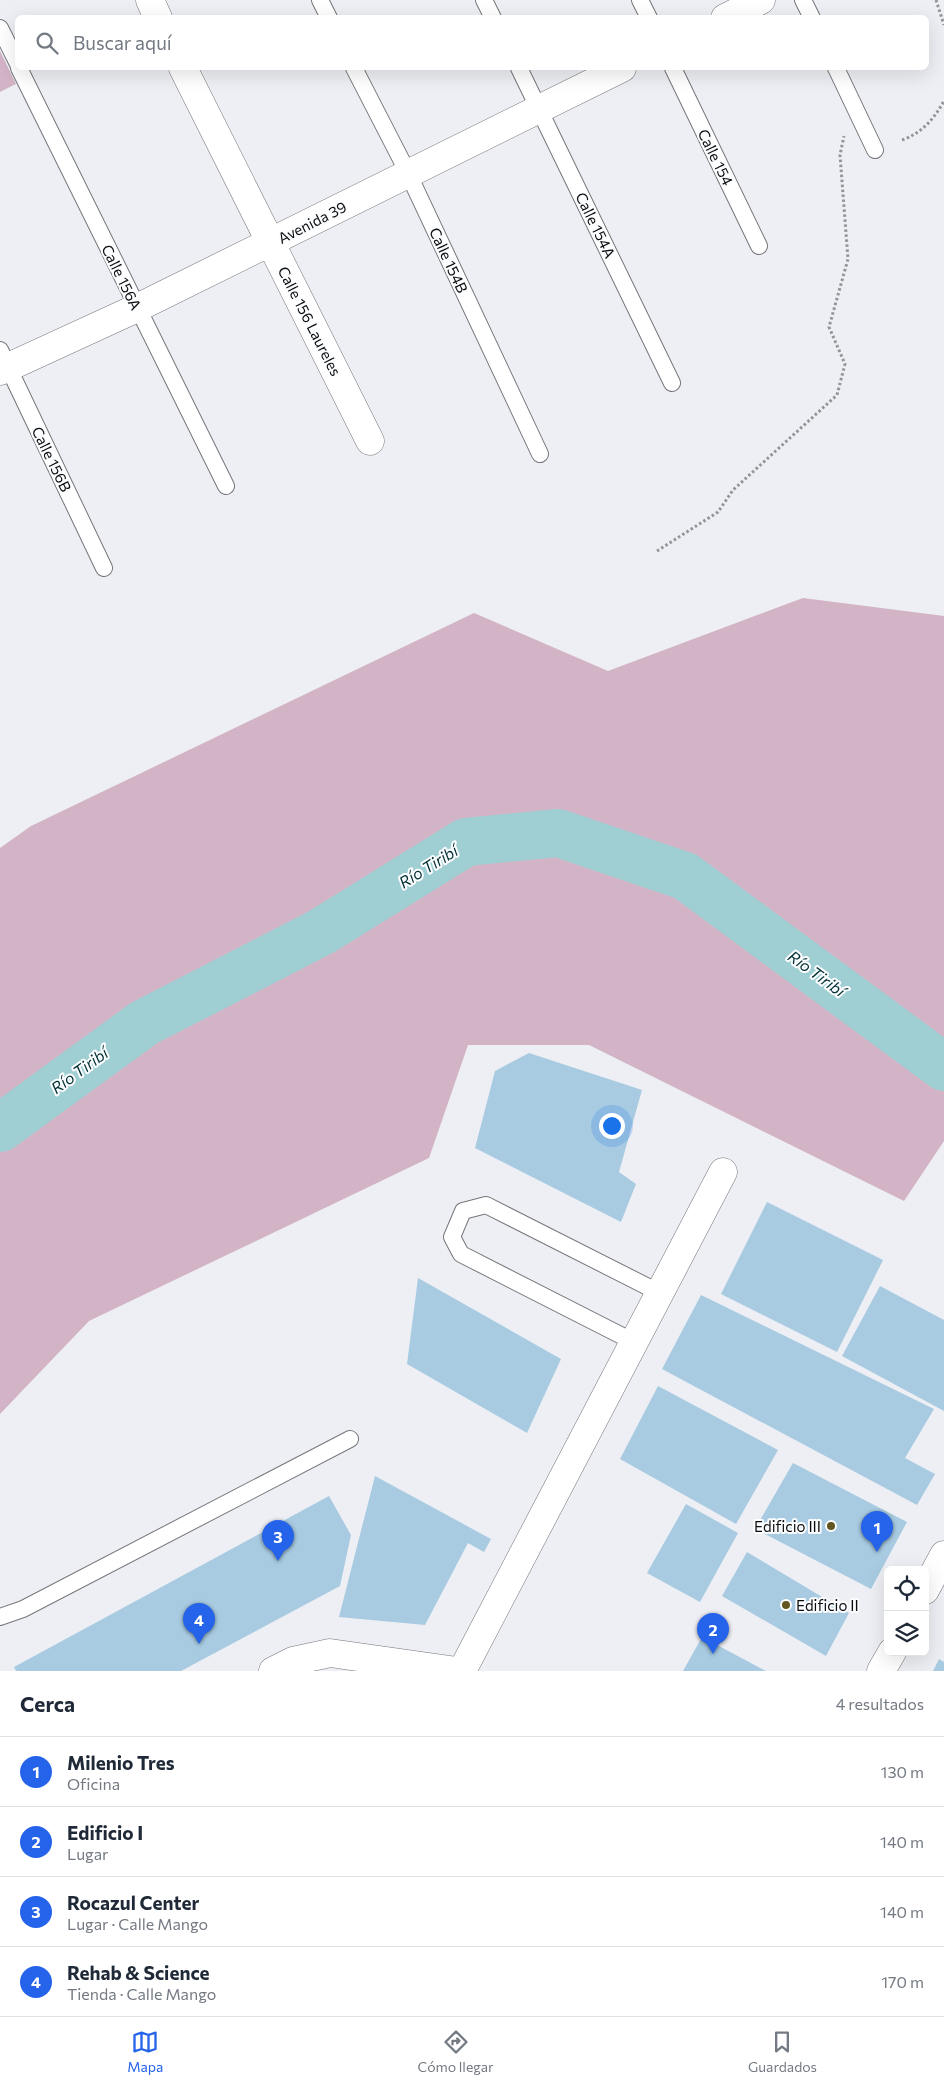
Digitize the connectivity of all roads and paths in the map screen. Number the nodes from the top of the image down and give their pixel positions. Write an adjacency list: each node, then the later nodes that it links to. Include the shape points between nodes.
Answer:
1 (150, 0): 8 (street)
2 (320, 0): 9 (lane)
3 (484, 0): 10 (lane)
4 (640, 0): 11 (lane)
5 (761, 0): 12 (street)
6 (803, 0): 13 (lane)
7 (936, 0): 14 (path)
8 (157, 15)
9 (328, 15)
10 (492, 15)
11 (648, 15)
12 (731, 15)
13 (810, 15)
14 (944, 26)
15 (0, 28): 16 (lane)
16 (15, 58)
17 (20, 70): 32 (lane, Calle 156A)
18 (185, 70): 30 (street, Calle 156 Laureles)
19 (355, 70): 29 (lane, Calle 154B)
20 (520, 70): 25 (lane, Calle 154A)
21 (618, 70): 25 (street, Avenida 39)
22 (674, 70): 31 (lane, Calle 154)
23 (837, 70): 28 (lane)
24 (944, 101): 27 (path, via 929,123 916,135)
25 (540, 107): 29 (street, Avenida 39); 34 (lane, Calle 154A)
26 (845, 131): 38 (path, via 840,156 848,259 829,327 845,364 837,395 733,490 718,512)
27 (902, 140)
28 (875, 150)
29 (408, 173): 30 (street, Avenida 39); 36 (lane, Calle 154B)
30 (271, 243): 32 (street, Avenida 39); 35 (street, Calle 156 Laureles)
31 (759, 246)
32 (137, 308): 33 (street, Avenida 39); 37 (lane, Calle 156A)
33 (3, 362): 39 (lane, Calle 156B)
34 (672, 382)
35 (370, 441)
36 (540, 454)
37 (226, 486)
38 (657, 551)
39 (104, 568)
40 (723, 1172): 41 (street)
41 (660, 1293): 42 (street); 42 (lane, via 486,1205 463,1211 452,1237 461,1254)
42 (634, 1342): 50 (street)
43 (350, 1439): 46 (lane, via 23,1609)
44 (944, 1555): 45 (street)
45 (929, 1583)
46 (0, 1617)
47 (890, 1656): 51 (street)
48 (273, 1671): 49 (street, via 293,1661 330,1653)
49 (457, 1671)
50 (462, 1671)
51 (881, 1671)

